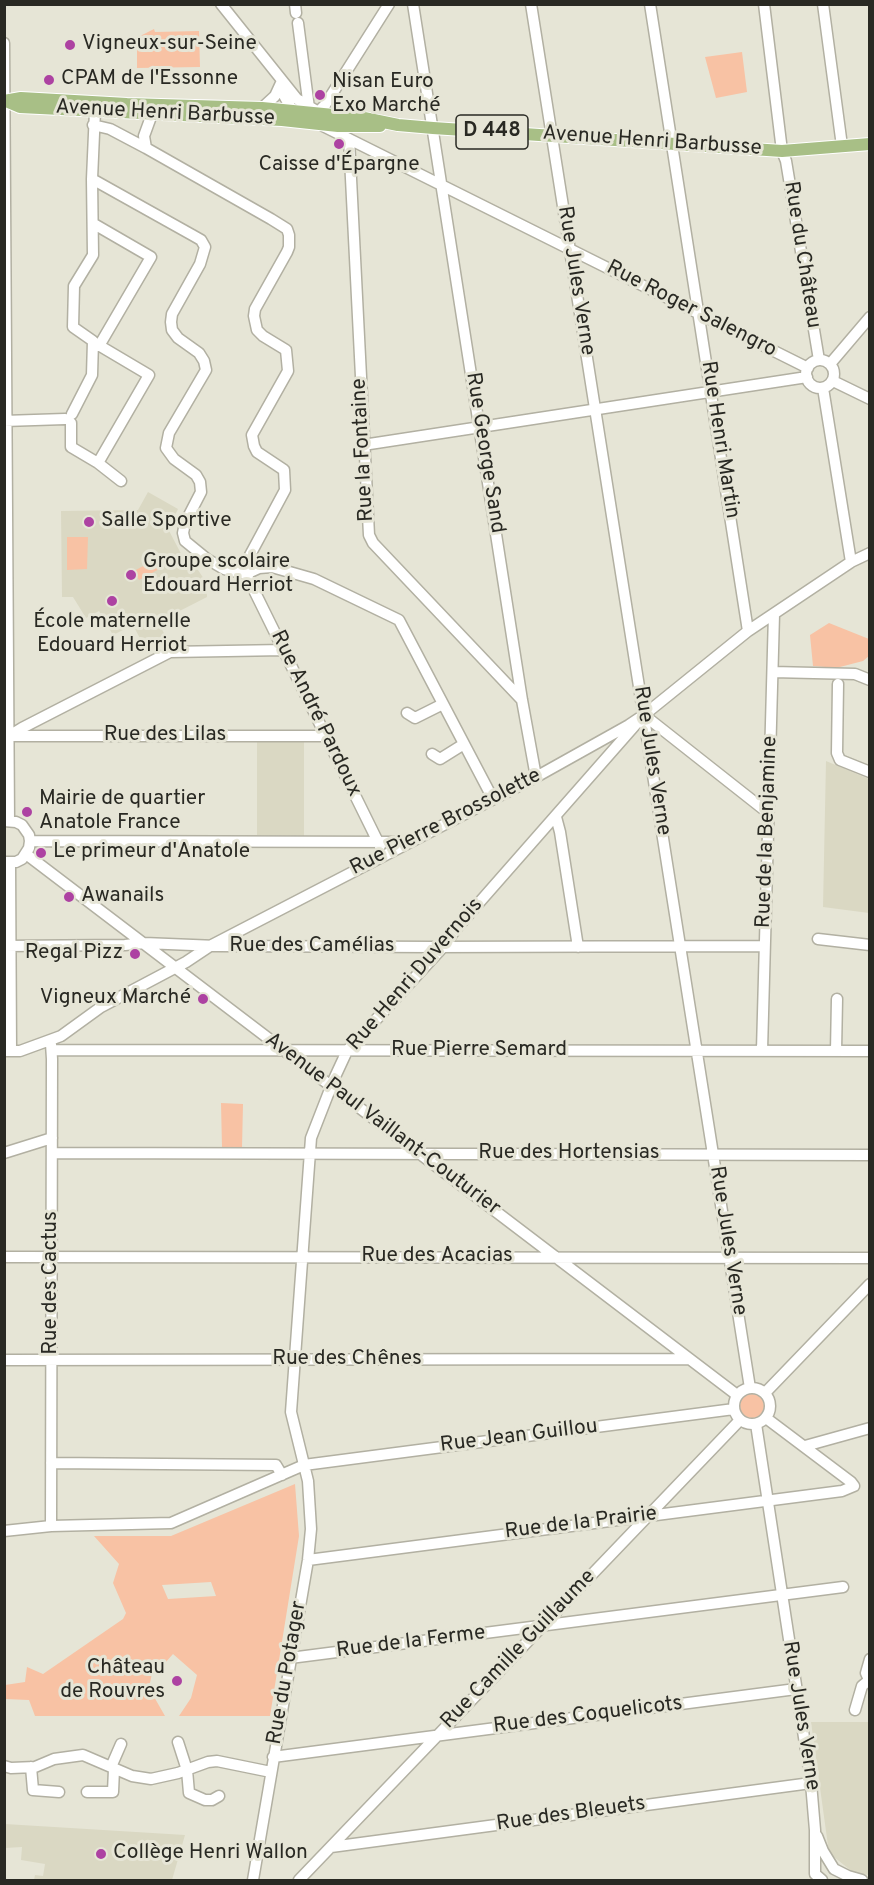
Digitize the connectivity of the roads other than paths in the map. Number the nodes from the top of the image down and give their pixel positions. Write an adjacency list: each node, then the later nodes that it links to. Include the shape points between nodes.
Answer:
1 (221, 4): 10 (street)
2 (389, 4): 16 (street)
3 (413, 4): 23 (street, Rue George Sand)
4 (531, 4): 24 (street, Rue Jules Verne)
5 (650, 4): 26 (street, Rue Henri Martin)
6 (764, 4): 30 (street, Rue du Château)
7 (823, 4): 28 (street)
8 (296, 14): 16 (street)
9 (4, 43): 11 (street)
10 (281, 84): 12 (street); 13 (street)
11 (5, 101): 13 (main road, Avenue Henri Barbusse / D 448, via 21,98); 14 (main road, Avenue Henri Barbusse / D 448, via 20,106); 33 (street)
12 (294, 105): 13 (main road, Avenue Henri Barbusse / D 448); 16 (main road, Avenue Henri Barbusse / D 448); 17 (street, via 278,115); 18 (street)
13 (261, 108)
14 (95, 111): 15 (main road, Avenue Henri Barbusse / D 448); 19 (street)
15 (152, 114): 17 (main road, Avenue Henri Barbusse / D 448); 29 (street, via 144,136)
16 (316, 115): 18 (main road, Avenue Henri Barbusse / D 448); 20 (main road, Avenue Henri Barbusse / D 448); 21 (main road, Avenue Henri Barbusse / D 448); 25 (street, Rue Roger Salengro)
17 (247, 118): 18 (main road, Avenue Henri Barbusse / D 448)
18 (304, 123)
19 (93, 125): 29 (street, via 110,129); 31 (street)
20 (398, 125): 22 (main road, Avenue Henri Barbusse / D 448); 23 (main road, Avenue Henri Barbusse / D 448)
21 (338, 126): 22 (main road, Avenue Henri Barbusse / D 448); 25 (street, Rue Roger Salengro)
22 (357, 127): 25 (street)
23 (433, 128): 24 (main road, Avenue Henri Barbusse / D 448); 32 (street, Rue George Sand)
24 (552, 135): 26 (main road, Avenue Henri Barbusse / D 448); 35 (street, Rue Jules Verne)
25 (349, 139): 32 (street, Rue Roger Salengro); 50 (street, Rue la Fontaine)
26 (673, 143): 30 (main road, Avenue Henri Barbusse / D 448); 36 (street, Rue Henri Martin)
27 (870, 144): 28 (main road, Avenue Henri Barbusse / D 448)
28 (842, 146): 30 (main road, Avenue Henri Barbusse / D 448)
29 (146, 148): 56 (street, via 271,219 287,229 289,235 287,252 254,316 257,330 286,350 288,371 252,435 257,452 284,470 285,490 249,556)
30 (782, 151): 40 (street, Rue du Château)
31 (92, 178): 34 (street); 56 (street, via 201,240 205,247 201,264 171,322 178,338 199,353 206,370 169,433 166,448 200,482 201,492 185,523 185,541 207,559)
32 (441, 184): 35 (street, Rue Roger Salengro); 49 (street, Rue George Sand)
33 (5, 212): 37 (street)
34 (94, 224): 39 (street, via 93,255 74,285 73,327); 39 (street, via 151,257)
35 (571, 249): 36 (street, Rue Roger Salengro); 46 (street, Rue Jules Verne)
36 (700, 314): 42 (street, Rue Roger Salengro); 44 (street, Rue Henri Martin)
37 (6, 317): 48 (street)
38 (870, 317): 41 (street)
39 (96, 343): 47 (street, via 92,375); 51 (street, via 149,375)
40 (819, 360): 41 (street); 42 (street, via 810,364)
41 (830, 364): 43 (street, via 834,372)
42 (807, 373): 43 (street, via 815,387); 44 (street)
43 (828, 384): 45 (street); 55 (street)
44 (712, 391): 46 (street); 59 (street, Rue Henri Martin)
45 (870, 399)
46 (595, 410): 49 (street); 67 (street, Rue Jules Verne)
47 (69, 419): 48 (street); 51 (street, via 72,447)
48 (6, 421): 53 (street)
49 (480, 427): 50 (street); 64 (street, Rue George Sand)
50 (363, 446): 64 (street, Rue la Fontaine, via 369,536 373,543)
51 (98, 463): 52 (street)
52 (121, 481)
53 (6, 526): 58 (street)
54 (870, 553): 55 (street, Rue Pierre Brossolette)
55 (850, 562): 57 (street, Rue Pierre Brossolette)
56 (246, 574): 60 (street, Rue André Pardoux); 65 (street, via 259,567 272,567 304,576 399,620)
57 (774, 614): 59 (street, Rue Pierre Brossolette); 61 (street, Rue de la Benjamine)
58 (7, 631): 69 (street)
59 (748, 631): 67 (street, Rue Pierre Brossolette)
60 (284, 650): 68 (street, via 170,651); 71 (street, Rue André Pardoux)
61 (773, 672): 62 (street, via 855,674); 79 (street, Rue de la Benjamine)
62 (870, 680)
63 (838, 684): 76 (street, via 837,753 840,760)
64 (522, 700): 77 (street, Rue George Sand)
65 (443, 704): 66 (street, via 415,718); 73 (street)
66 (407, 713)
67 (644, 715): 72 (street, Rue Pierre Brossolette); 74 (street, Rue Henri Duvernois); 79 (street); 95 (street, Rue Jules Verne)
68 (31, 723): 69 (street); 70 (street)
69 (7, 736): 70 (street, Rue des Lilas); 81 (street)
70 (30, 736): 71 (street, Rue des Lilas)
71 (326, 736): 83 (street, Rue André Pardoux)
72 (602, 740): 74 (street, via 610,743); 77 (street, Rue Pierre Brossolette)
73 (464, 744): 75 (street, via 440,759); 78 (street)
74 (612, 752): 80 (street, Rue Henri Duvernois)
75 (432, 754)
76 (870, 772)
77 (536, 777): 78 (street, Rue Pierre Brossolette)
78 (493, 799): 84 (street, Rue Pierre Brossolette)
79 (767, 812): 96 (street, Rue de la Benjamine)
80 (556, 817): 97 (street, Rue Henri Duvernois); 98 (street)
81 (7, 821): 82 (street, via 26,829)
82 (30, 841): 83 (street); 85 (street)
83 (378, 842): 84 (street); 86 (street, Rue André Pardoux)
84 (408, 842): 86 (street, Rue Pierre Brossolette)
85 (26, 854): 87 (street, via 16,862); 90 (street, Avenue Paul Vaillant-Couturier)
86 (384, 854): 88 (street, Rue Pierre Brossolette)
87 (7, 862): 92 (street)
88 (232, 934): 93 (street, Rue Pierre Brossolette); 94 (street, via 236,943)
89 (818, 939): 91 (street)
90 (144, 943): 92 (street, Rue des Camélias); 93 (street, Rue des Camélias); 99 (street, Avenue Paul Vaillant-Couturier)
91 (870, 945)
92 (8, 946): 108 (street)
93 (210, 946): 94 (street, Rue des Camélias); 99 (street, Rue Pierre Brossolette)
94 (257, 946): 97 (street, Rue des Camélias)
95 (681, 946): 96 (street, Rue des Camélias); 98 (street, Rue des Camélias); 105 (street, Rue Jules Verne)
96 (764, 946): 103 (street, Rue de la Benjamine)
97 (442, 947): 98 (street, Rue des Camélias); 104 (street, Rue Henri Duvernois)
98 (578, 947)
99 (175, 967): 101 (street, Rue Pierre Brossolette, via 101,1007); 102 (street, Avenue Paul Vaillant-Couturier)
100 (837, 999): 106 (street)
101 (51, 1045): 102 (street, Rue Pierre Semard); 108 (street, Rue Pierre Brossolette); 110 (street, Rue des Cactus)
102 (284, 1050): 104 (street, Rue Pierre Semard); 109 (street, Avenue Paul Vaillant-Couturier)
103 (762, 1050): 105 (street, Rue Pierre Semard); 106 (street, Rue Pierre Semard)
104 (347, 1051): 105 (street, Rue Pierre Semard); 109 (street, Rue Henri Duvernois)
105 (697, 1051): 115 (street, Rue Jules Verne)
106 (836, 1051): 107 (street, Rue Pierre Semard)
107 (870, 1051)
108 (7, 1053)
109 (331, 1086): 113 (street, Rue Henri Duvernois, via 311,1138); 114 (street, Avenue Paul Vaillant-Couturier)
110 (52, 1138): 111 (street); 112 (street, Rue des Cactus)
111 (4, 1153)
112 (52, 1153): 113 (street, Rue des Hortensias); 118 (street, Rue des Cactus)
113 (309, 1154): 114 (street, Rue des Hortensias); 119 (street, Rue Henri Duvernois)
114 (419, 1154): 115 (street, Rue des Hortensias); 120 (street, Avenue Paul Vaillant-Couturier)
115 (713, 1155): 116 (street, Rue des Hortensias); 121 (street, Rue Jules Verne)
116 (870, 1155)
117 (4, 1257): 118 (street, Rue des Acacias)
118 (52, 1257): 119 (street, Rue des Acacias); 126 (street, Rue des Cactus)
119 (302, 1257): 120 (street, Rue des Acacias); 127 (street, Rue Henri Duvernois)
120 (557, 1258): 121 (street, Rue des Acacias); 124 (street, Avenue Paul Vaillant-Couturier)
121 (729, 1258): 122 (street, Rue des Acacias); 128 (street, Rue Jules Verne)
122 (870, 1258)
123 (870, 1284): 129 (street)
124 (689, 1359): 127 (street, Rue des Chênes); 130 (street, Avenue Paul Vaillant-Couturier)
125 (4, 1360): 126 (street, Rue des Chênes)
126 (52, 1360): 127 (street, Rue des Chênes); 137 (street, Rue des Cactus)
127 (295, 1360): 138 (street, Rue Henri Duvernois, via 291,1412)
128 (750, 1388): 129 (street); 130 (street)
129 (765, 1393): 132 (street, via 771,1408)
130 (737, 1395): 131 (street)
131 (734, 1409): 133 (street); 138 (street, Rue Jean Guillou)
132 (766, 1418): 134 (street); 136 (street)
133 (740, 1420): 134 (street); 141 (street, Rue Camille Guillaume)
134 (756, 1424): 140 (street, Rue Jules Verne)
135 (870, 1428): 136 (street)
136 (805, 1446): 140 (street, Rue de la Prairie, via 854,1486)
137 (51, 1463): 139 (street, via 276,1465); 142 (street, Rue des Cactus)
138 (304, 1465): 139 (street, Rue Jean Guillou); 144 (street, Rue du Potager, via 310,1505)
139 (282, 1475): 142 (street, Rue Jean Guillou, via 171,1523)
140 (766, 1501): 141 (street, Rue de la Prairie); 146 (street, Rue Jules Verne)
141 (648, 1516): 144 (street, Rue de la Prairie); 147 (street, Rue Camille Guillaume)
142 (51, 1526): 143 (street, Rue Jean Guillou)
143 (4, 1531)
144 (308, 1560): 148 (street, Rue du Potager)
145 (843, 1587): 146 (street, Rue de la Ferme)
146 (781, 1595): 147 (street, Rue de la Ferme); 151 (street, Rue Jules Verne)
147 (542, 1626): 148 (street, Rue de la Ferme); 153 (street, Rue Camille Guillaume)
148 (291, 1658): 156 (street, Rue du Potager)
149 (870, 1659): 150 (street, via 866,1673)
150 (869, 1682): 152 (street, via 862,1686)
151 (796, 1689): 153 (street, Rue des Coquelicots); 163 (street, Rue Jules Verne)
152 (855, 1710)
153 (437, 1736): 156 (street, Rue des Coquelicots); 169 (street, Rue Camille Guillaume)
154 (178, 1742): 160 (street)
155 (121, 1744): 159 (street)
156 (273, 1757): 161 (street, Rue du Potager)
157 (4, 1766): 158 (street)
158 (31, 1767): 159 (street, via 82,1755); 164 (street, via 29,1791)
159 (112, 1768): 162 (street); 165 (street, via 113,1792)
160 (187, 1770): 161 (street, via 217,1761); 162 (street); 167 (street, via 189,1793 206,1800)
161 (271, 1772): 171 (street, Rue du Potager)
162 (151, 1779): 166 (street)
163 (811, 1783): 168 (street, Rue Jules Verne); 169 (street, Rue des Bleuets)
164 (58, 1792)
165 (87, 1792)
166 (150, 1792)
167 (219, 1796)
168 (815, 1830): 170 (street, Rue Jules Verne); 173 (street, Rue Jules Verne, via 834,1869)
169 (331, 1847): 172 (street, Rue Camille Guillaume)
170 (816, 1878)
171 (253, 1881)
172 (299, 1881)
173 (862, 1881)

